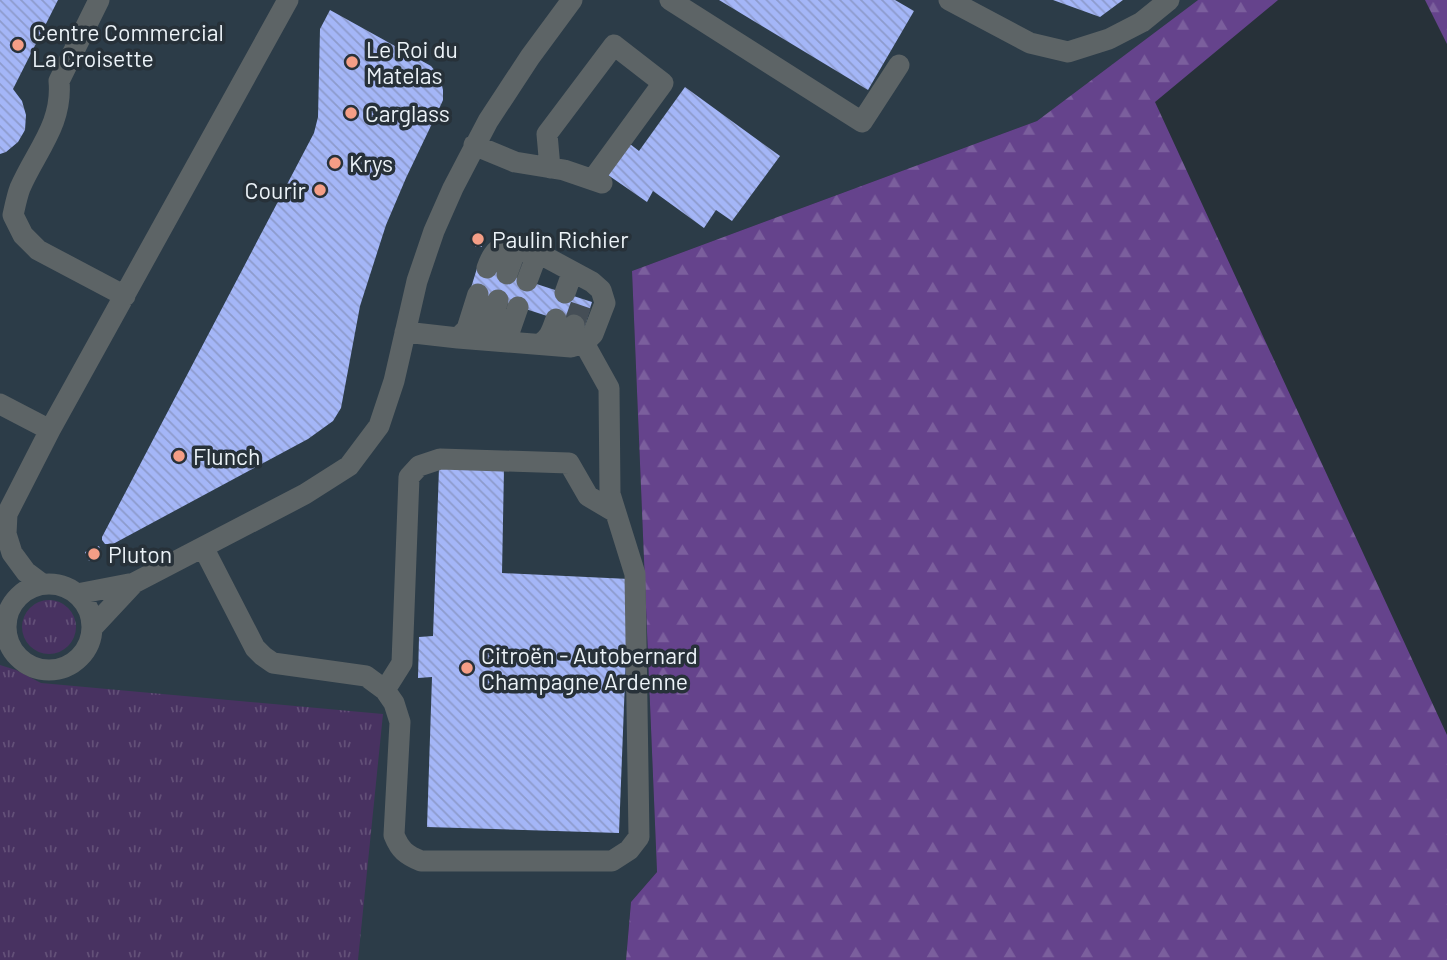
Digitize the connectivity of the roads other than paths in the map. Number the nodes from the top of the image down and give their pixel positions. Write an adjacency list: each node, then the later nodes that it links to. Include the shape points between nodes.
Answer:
1 (99, 0): 11 (street, via 59,81 58,111 19,190 13,215)
2 (288, 0): 13 (street)
3 (572, 0): 8 (street)
4 (670, 0): 7 (street, via 862,122)
5 (949, 0): 6 (street, via 1030,43 1068,52 1109,39 1142,22)
6 (1169, 0)
7 (899, 65)
8 (474, 145): 9 (street, via 515,162); 15 (street, via 434,231)
9 (550, 168): 9 (street, via 598,181 663,83 614,44 547,134)
10 (0, 221): 11 (street)
11 (23, 235): 13 (street, via 38,250)
12 (529, 252): 12 (street, via 536,257 507,274 491,258 504,246); 14 (street, via 579,287 601,290 606,303 593,334)
13 (125, 296): 19 (street)
14 (571, 329): 17 (street, via 551,334 546,340); 17 (street, via 571,346); 20 (street, via 609,388 610,494)
15 (405, 332): 16 (street); 21 (street, via 379,426 349,466)
16 (478, 339): 16 (street, via 467,329 498,300 510,330); 17 (street)
17 (550, 345)
18 (0, 404): 19 (street)
19 (50, 430): 23 (street, via 7,514 6,534 12,553)
20 (615, 512): 28 (street, via 588,496 569,463 440,459 419,466 409,477 402,663); 28 (street, via 635,574 639,837 629,850 612,861 421,861 410,856 399,848 394,835 400,722)
21 (203, 547): 22 (street); 28 (street, via 263,656 273,663 366,676)
22 (134, 583): 24 (street); 26 (street)
23 (42, 584): 24 (street); 25 (street, via 19,595)
24 (77, 594): 26 (street, via 85,603)
25 (3, 615): 27 (street)
26 (92, 628): 27 (street, via 82,655 57,670 29,666)
27 (5, 646)
28 (385, 690)

